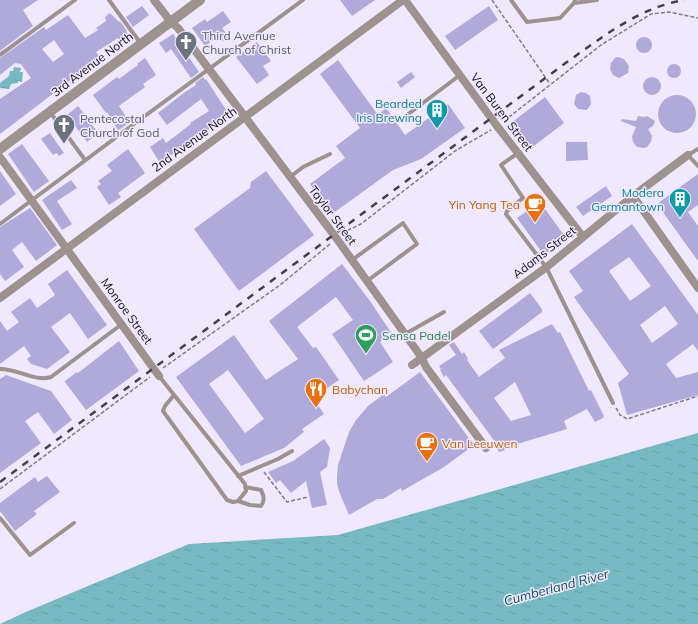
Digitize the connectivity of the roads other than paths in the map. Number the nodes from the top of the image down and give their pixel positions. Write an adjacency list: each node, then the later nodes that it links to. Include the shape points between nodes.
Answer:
1 (75, 0): 12 (lane)
2 (109, 0): 11 (lane)
3 (154, 0): 10 (street, Taylor Street)
4 (200, 0): 10 (street, 3rd Avenue North)
5 (303, 0): 13 (lane)
6 (404, 0): 14 (street, Van Buren Street); 17 (street, 2nd Avenue North)
7 (511, 0): 9 (lane, via 527,22 560,18)
8 (597, 0): 9 (lane)
9 (574, 1)
10 (171, 22): 11 (street, 3rd Avenue North); 13 (street, Taylor Street)
11 (141, 44): 15 (street, 3rd Avenue North)
12 (0, 55)
13 (208, 69): 17 (street, Taylor Street); 24 (lane)
14 (460, 75): 16 (lane); 20 (street, Van Buren Street)
15 (50, 112): 18 (street, 3rd Avenue North); 24 (lane)
16 (407, 115)
17 (244, 117): 26 (street, Taylor Street); 31 (street, 2nd Avenue North)
18 (0, 149)
19 (698, 149): 22 (lane)
20 (518, 153): 30 (street, Van Buren Street); 33 (lane, via 501,166 523,198 506,214)
21 (330, 154): 26 (lane, via 303,167)
22 (688, 155): 25 (lane); 27 (street, Adams Street)
23 (0, 157): 28 (street, Monroe Street)
24 (85, 160): 28 (lane)
25 (698, 166)
26 (290, 177): 32 (street, Taylor Street)
27 (633, 196): 30 (street, Adams Street); 35 (street)
28 (32, 201): 29 (lane); 31 (street, Monroe Street)
29 (0, 224)
30 (582, 237): 33 (street, Adams Street)
31 (67, 248): 36 (street, 2nd Avenue North); 38 (street, Monroe Street)
32 (352, 260): 34 (street, Taylor Street); 34 (lane, via 403,223 417,244)
33 (546, 267): 40 (street, Adams Street); 45 (lane)
34 (367, 281): 39 (street, Taylor Street)
35 (697, 286)
36 (0, 298)
37 (444, 312): 39 (lane)
38 (122, 324): 42 (lane, via 51,376 41,378); 43 (street, Monroe Street)
39 (405, 334): 40 (street, Taylor Street)
40 (422, 358): 41 (street, Adams Street); 46 (street, Taylor Street)
41 (412, 365)
42 (0, 369)
43 (159, 376): 44 (lane, Monroe Street)
44 (174, 395): 48 (lane, Monroe Street); 50 (lane, via 163,411 227,500)
45 (612, 403)
46 (486, 448)
47 (292, 451): 48 (lane)
48 (238, 476): 49 (lane, Monroe Street)
49 (245, 487): 50 (lane, via 246,491); 50 (lane, via 261,490 264,501 261,506)
50 (238, 501)
51 (0, 518): 52 (lane, via 30,555)
52 (74, 523)

